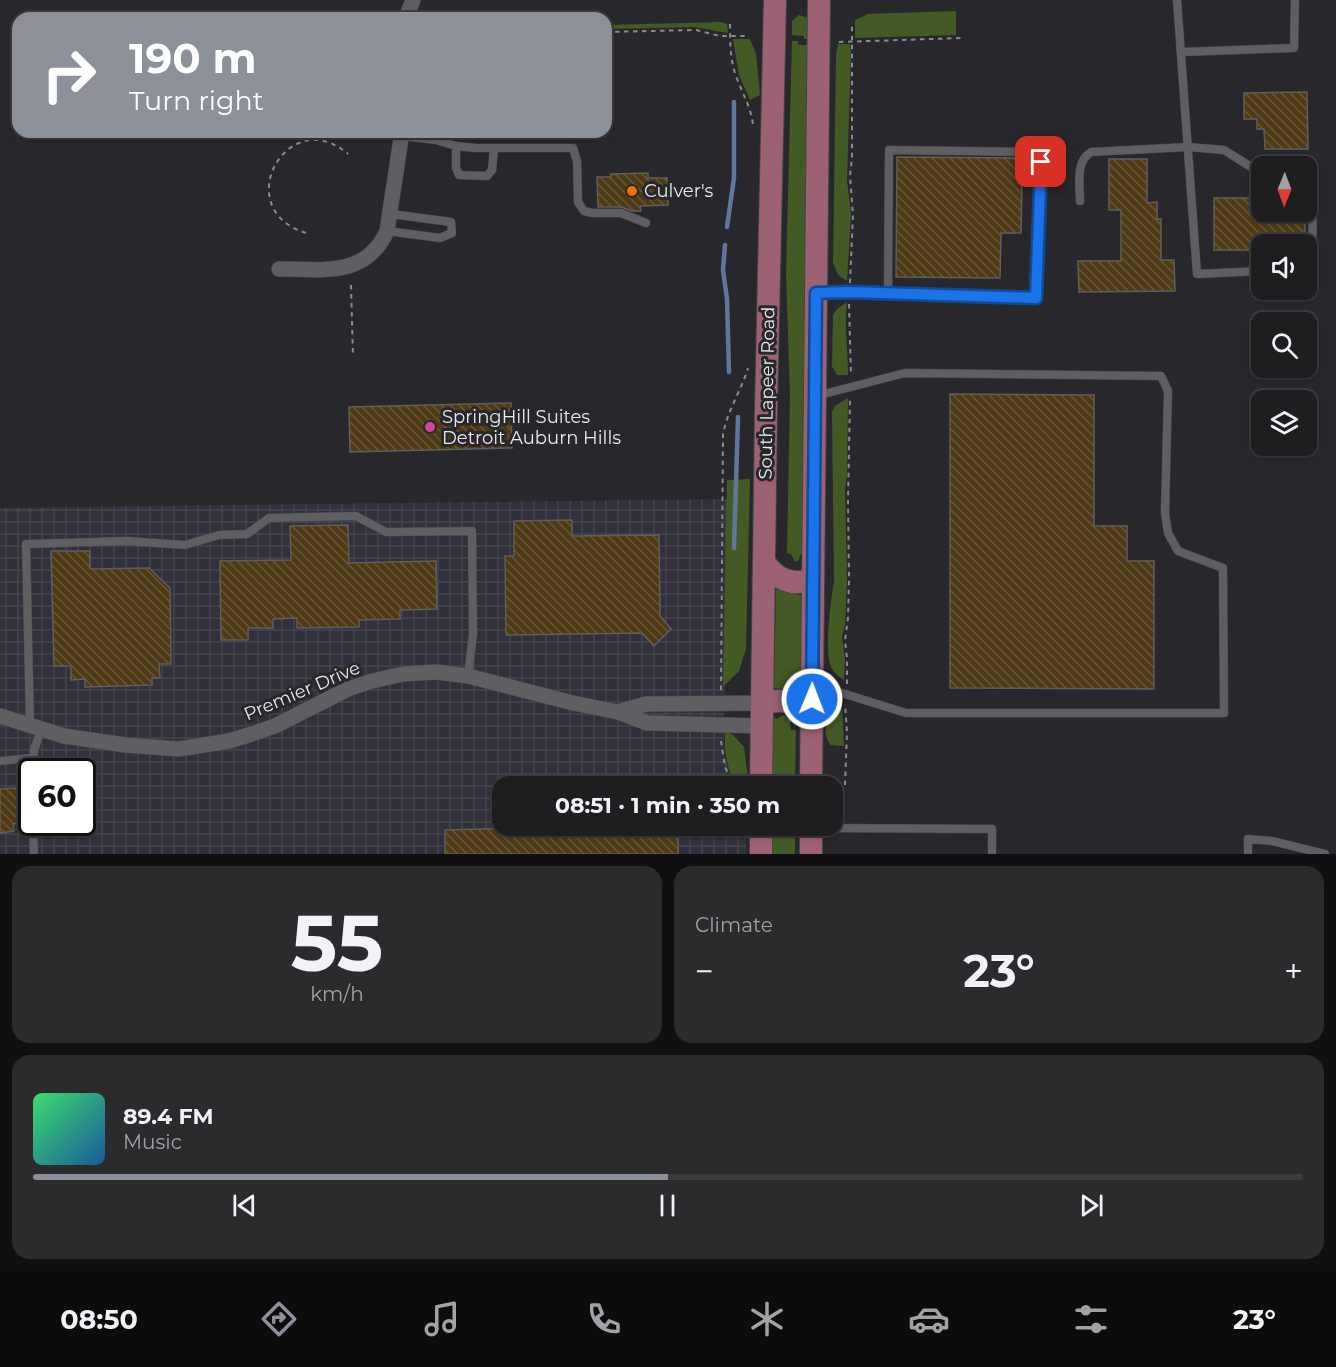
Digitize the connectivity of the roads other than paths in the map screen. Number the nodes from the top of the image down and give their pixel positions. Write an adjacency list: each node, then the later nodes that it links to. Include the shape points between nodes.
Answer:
1 (775, 0): 21 (main road, South Lapeer Road)
2 (819, 0): 18 (main road)
3 (1177, 0): 5 (lane)
4 (1295, 0): 5 (lane, via 1294,48)
5 (1181, 52): 9 (lane)
6 (401, 138): 13 (street)
7 (425, 138): 8 (lane)
8 (456, 146): 10 (lane); 10 (lane, via 459,175 487,176 492,170)
9 (1188, 147): 11 (lane, via 1224,150); 12 (lane, via 1091,152 1080,162); 17 (lane, via 1197,274)
10 (494, 149): 14 (lane, via 573,148 578,202 584,211 621,213)
11 (1251, 167)
12 (1080, 201)
13 (391, 214): 15 (street); 15 (lane, via 451,222 452,233 440,238)
14 (646, 223)
15 (387, 231): 16 (street, via 382,244 362,262 330,268)
16 (279, 269)
17 (1251, 272)
18 (816, 293): 19 (lane); 20 (main road)
19 (888, 294): 19 (lane, via 1036,298 1041,162 1034,152 889,150)
20 (815, 396): 22 (main road); 24 (lane, via 905,373 1161,376 1168,391 1168,533 1178,551 1223,568 1224,713 906,712)
21 (764, 562): 22 (main road, via 779,578 798,582); 26 (main road, South Lapeer Road)
22 (813, 579): 24 (main road)
23 (468, 676): 25 (street, Premier Drive); 29 (street, Premier Drive, via 436,672 372,681 264,730 229,741 179,749 63,736); 29 (lane, via 473,634 472,531 386,532 356,516 268,518 248,534 219,535 185,545 26,544)
24 (812, 683): 27 (main road)
25 (618, 712): 26 (street, Premier Drive, via 646,704); 26 (street, Premier Drive, via 646,723)
26 (762, 715): 27 (main road, via 788,701 804,707); 33 (main road, South Lapeer Road)
27 (811, 715): 34 (main road)
28 (0, 716): 29 (street, Premier Drive)
29 (35, 728): 30 (lane)
30 (32, 758)
31 (18, 759): 32 (lane)
32 (0, 761)
33 (761, 776)
34 (811, 776)
35 (843, 827): 42 (lane, via 992,829)
36 (33, 836): 39 (lane)
37 (761, 836): 40 (main road)
38 (811, 836): 41 (main road)
39 (34, 854)
40 (761, 854)
41 (811, 854)
42 (992, 854)
43 (1248, 854): 44 (lane, via 1248,840 1272,841)
44 (1325, 854)

